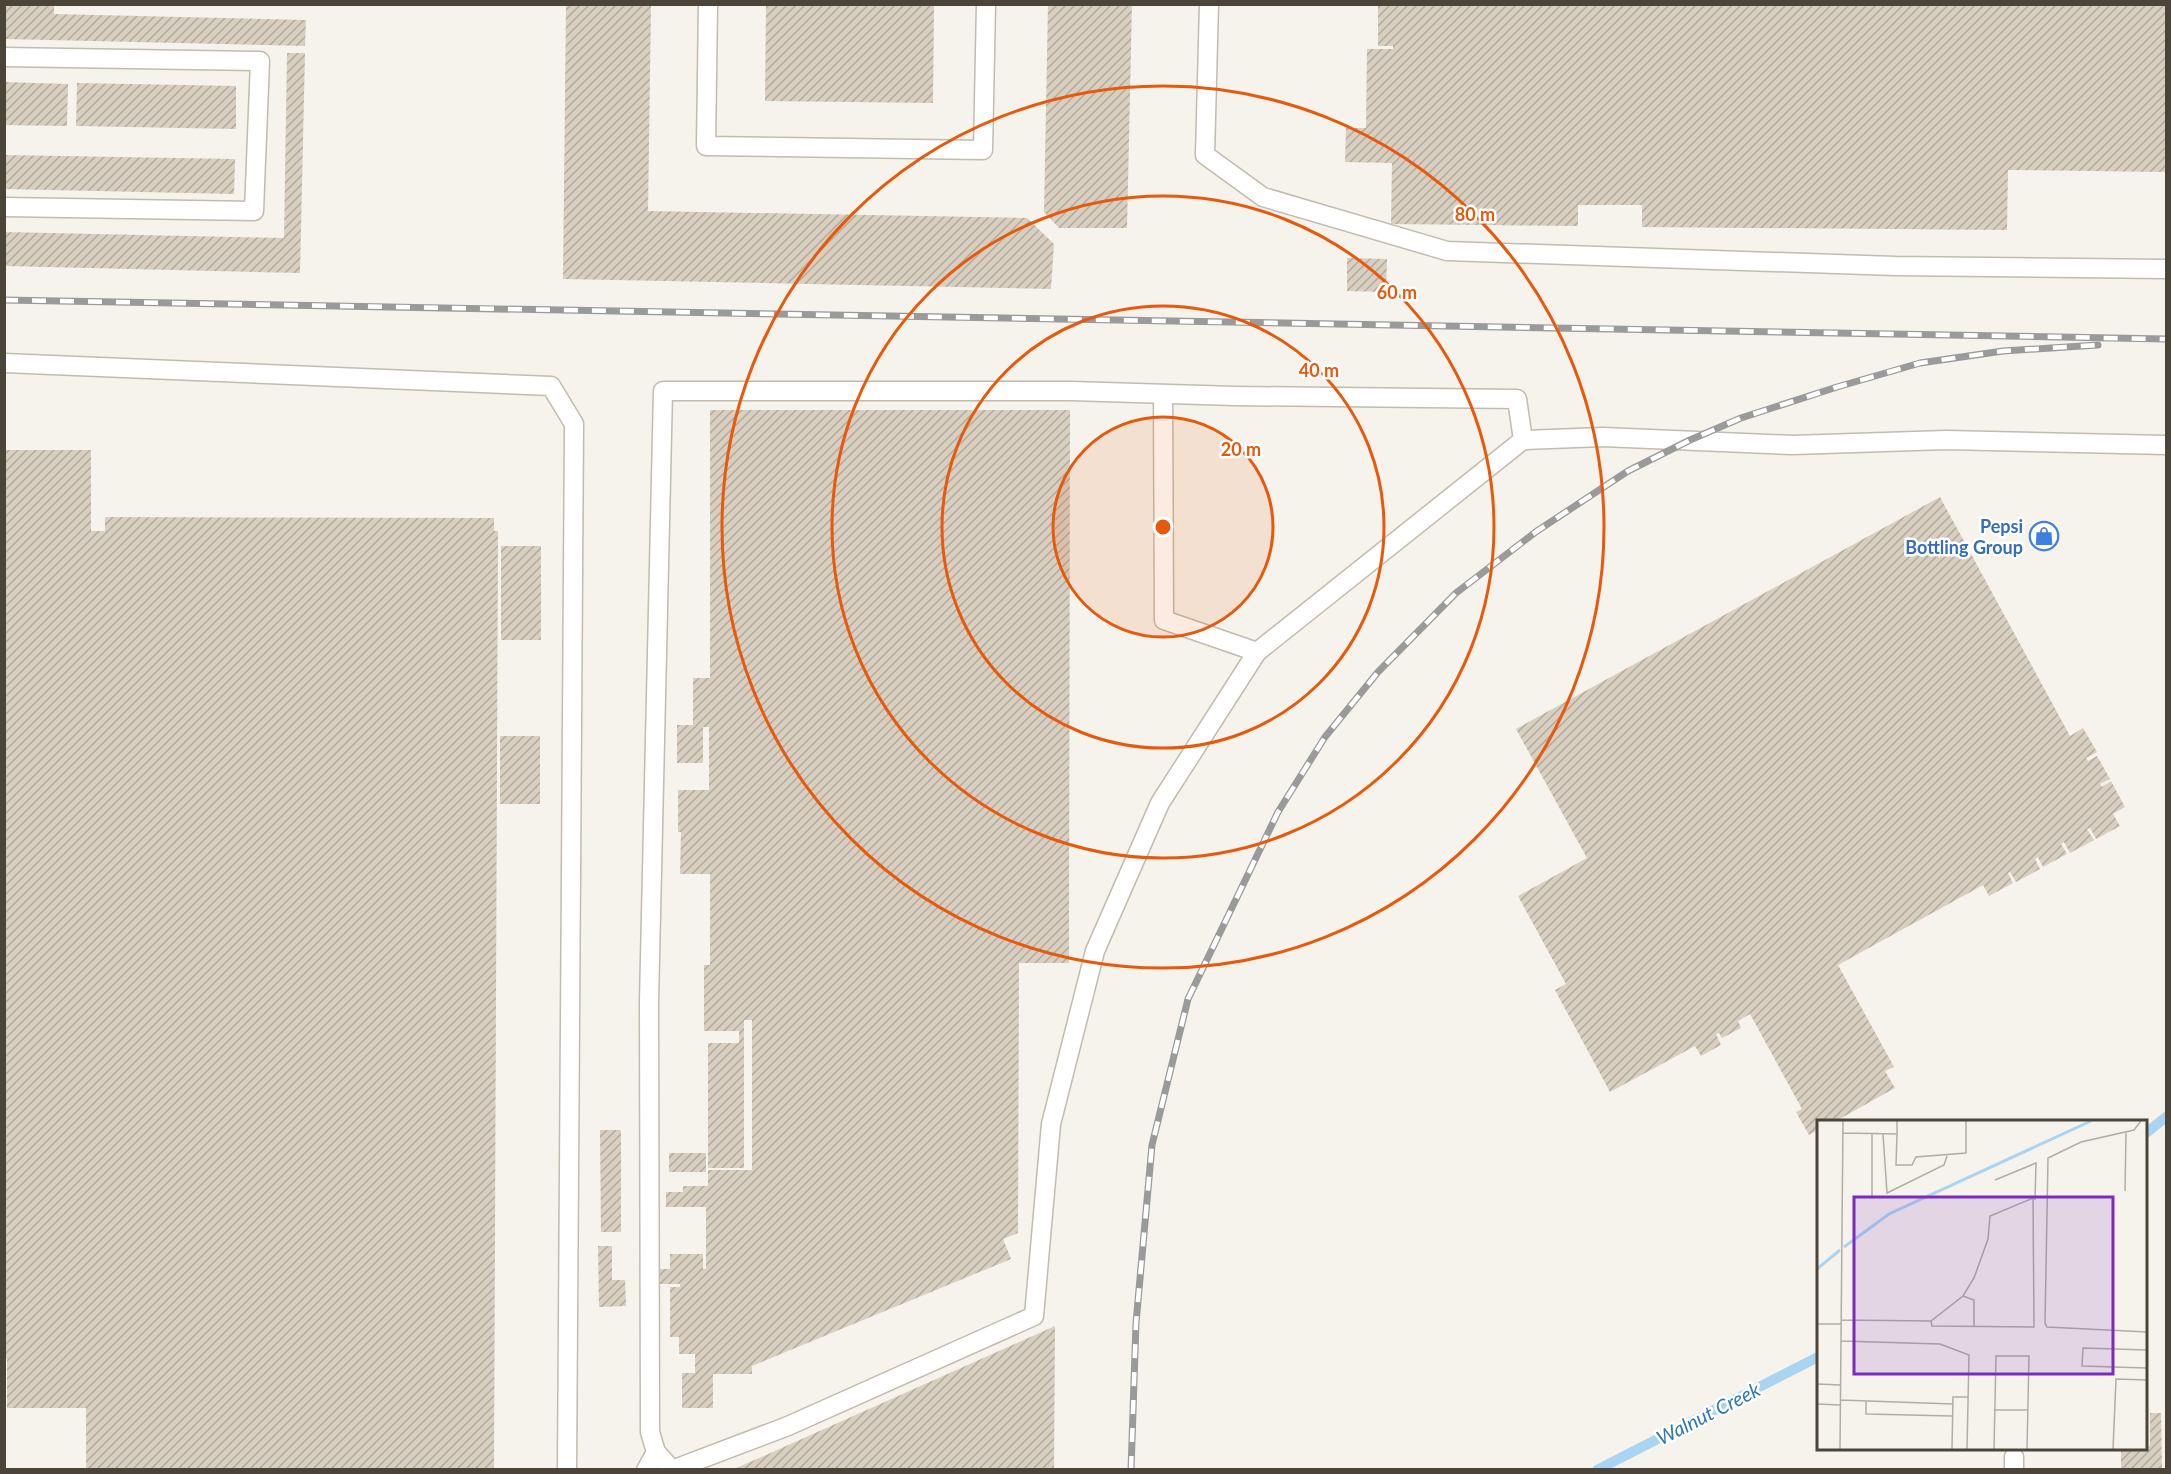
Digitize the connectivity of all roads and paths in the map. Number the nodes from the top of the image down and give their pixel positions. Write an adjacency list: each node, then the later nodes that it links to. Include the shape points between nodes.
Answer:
1 (708, 4): 2 (lane, via 706,146 983,150)
2 (986, 4)
3 (1209, 4): 6 (lane, via 1205,154 1263,197 1447,251 1894,266)
4 (4, 57): 5 (lane, via 260,62 254,211)
5 (4, 207)
6 (2166, 270)
7 (4, 363): 13 (lane, via 550,386 574,424)
8 (1163, 394): 9 (lane, via 1517,399); 11 (lane, via 1164,620); 12 (lane, via 663,391 649,1002 650,1432)
9 (1523, 440): 10 (lane, via 1603,437 1793,445 1946,440); 11 (lane)
10 (2166, 445)
11 (1257, 652): 15 (lane, via 1160,803 1095,951 1051,1124 1034,1316 788,1426)
12 (656, 1452): 14 (lane); 15 (lane)
13 (567, 1470)
14 (646, 1470)
15 (672, 1470)

